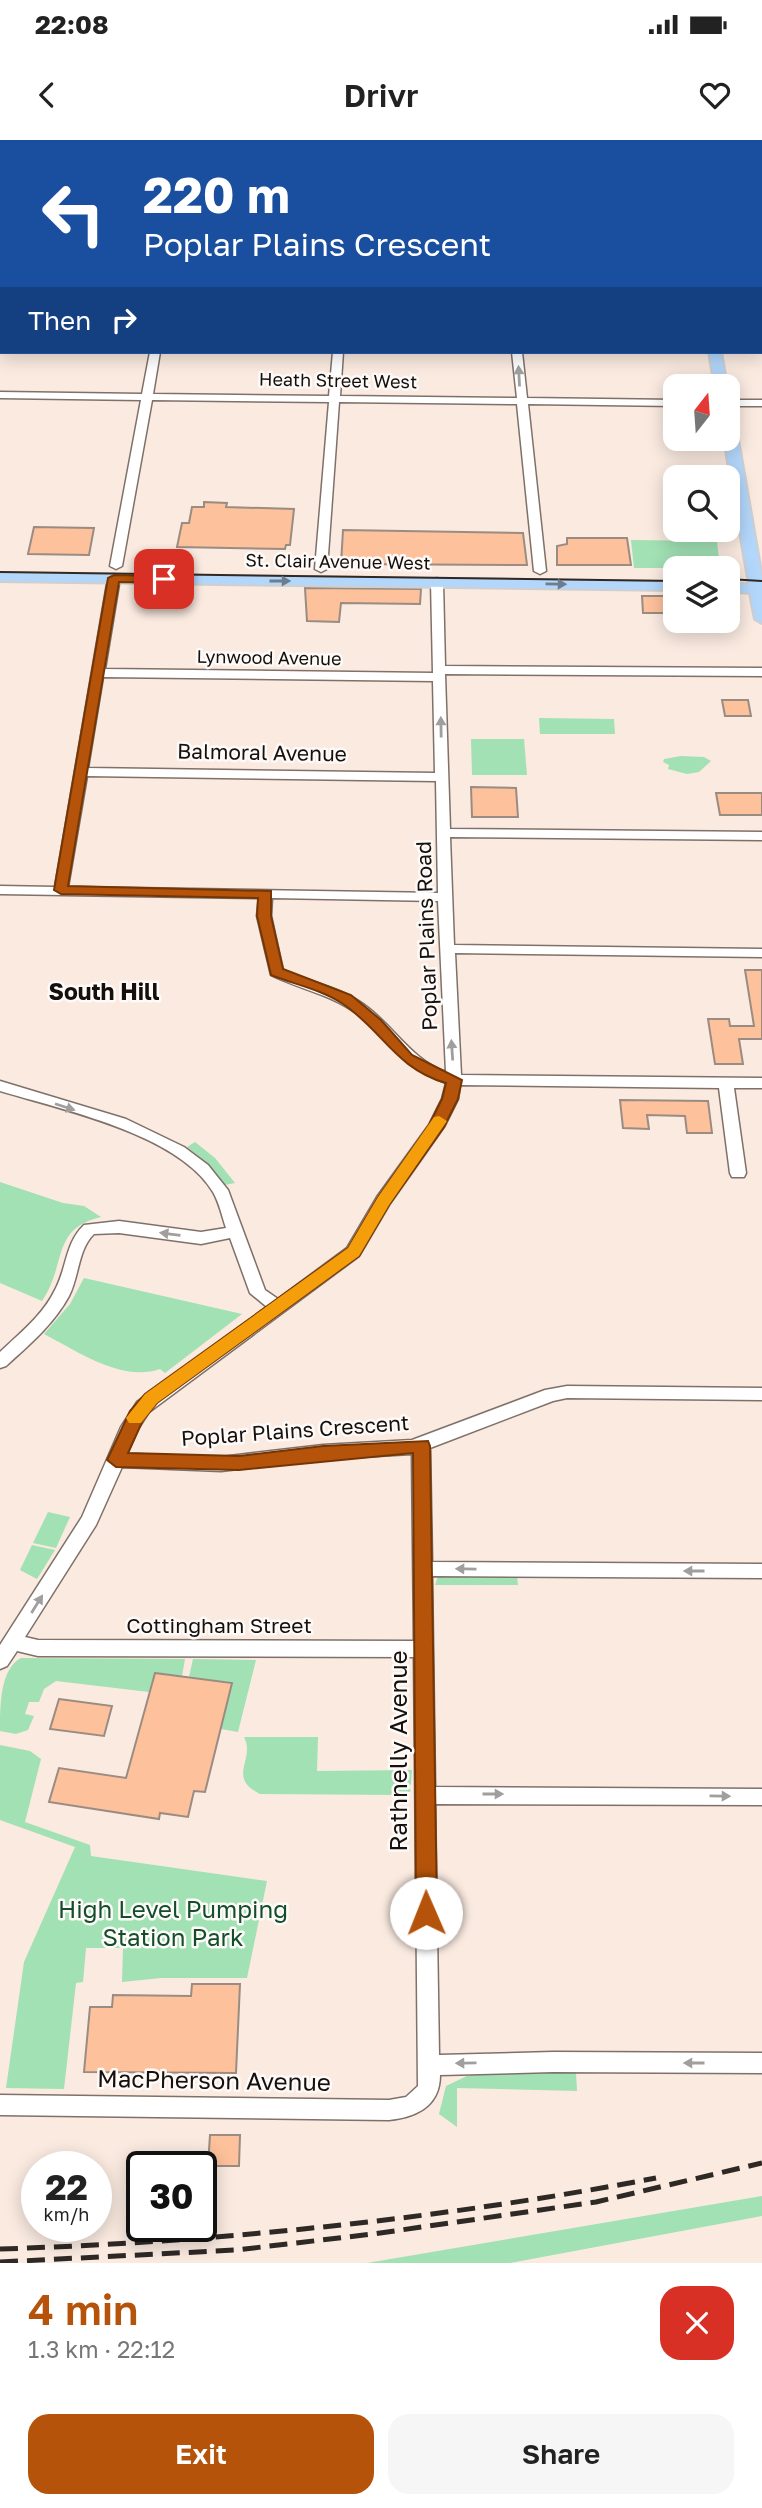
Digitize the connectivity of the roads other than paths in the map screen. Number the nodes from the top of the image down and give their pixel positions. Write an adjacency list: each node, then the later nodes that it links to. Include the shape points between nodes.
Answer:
1 (155, 354): 7 (street)
2 (338, 354): 8 (street)
3 (517, 354): 9 (street, one-way to 3)
4 (715, 354): 5 (main road)
5 (719, 374)
6 (0, 395): 7 (street, Heath Street West)
7 (147, 396): 8 (street, Heath Street West); 17 (street)
8 (335, 399): 9 (street, Heath Street West); 15 (street)
9 (520, 400): 10 (street, Heath Street West); 16 (street)
10 (663, 402)
11 (740, 403): 12 (street)
12 (762, 403)
13 (734, 452): 23 (main road)
14 (0, 565): 17 (main road, St. Clair Avenue West)
15 (321, 569): 16 (main road, St. Clair Avenue West); 19 (main road, St. Clair Avenue West)
16 (540, 571): 18 (main road, St. Clair Avenue West)
17 (115, 572): 19 (main road, St. Clair Avenue West); 20 (main road, St. Clair Avenue West); 28 (street)
18 (663, 573)
19 (244, 574): 22 (main road, St. Clair Avenue West, one-way to 22)
20 (0, 577)
21 (740, 577): 23 (main road)
22 (437, 582): 25 (main road, St. Clair Avenue West, one-way to 25); 29 (street, Poplar Plains Road)
23 (758, 582): 24 (main road); 26 (main road)
24 (740, 585)
25 (663, 586)
26 (762, 619)
27 (762, 672): 29 (street, Lynwood Avenue)
28 (97, 673): 29 (street, Lynwood Avenue); 30 (street)
29 (440, 674): 31 (street, Poplar Plains Road, one-way to 29)
30 (81, 772): 31 (street, Balmoral Avenue); 35 (street)
31 (442, 777): 32 (street, Poplar Plains Road)
32 (445, 833): 33 (street); 37 (street, Poplar Plains Road)
33 (762, 836)
34 (0, 890): 35 (street)
35 (61, 890): 36 (street)
36 (266, 894): 37 (street); 40 (street, via 264,916 276,972 346,999 376,1023 407,1058)
37 (445, 897): 38 (street, Poplar Plains Road)
38 (449, 949): 39 (street); 40 (street, Poplar Plains Road, one-way to 38)
39 (762, 953)
40 (454, 1080): 41 (street); 46 (street, Poplar Plains Road, via 436,1127 353,1252)
41 (726, 1083): 42 (street); 44 (street)
42 (762, 1083)
43 (0, 1086): 45 (street, one-way to 45, via 137,1130 189,1155 210,1174)
44 (738, 1172)
45 (237, 1231): 46 (street, via 258,1293); 47 (street, one-way to 47, via 201,1238 118,1227 90,1229 78,1244 67,1285 55,1305)
46 (277, 1306): 50 (street, Poplar Plains Road, via 151,1399 136,1416)
47 (0, 1362)
48 (762, 1394): 49 (street, Poplar Plains Crescent, via 559,1394)
49 (422, 1446): 50 (street, Poplar Plains Crescent, via 239,1463); 51 (street, Rathnelly Avenue)
50 (116, 1460): 53 (street, Poplar Plains Road, one-way to 50, via 90,1520)
51 (424, 1569): 52 (street, one-way to 51); 54 (street, Rathnelly Avenue)
52 (762, 1572)
53 (13, 1642): 54 (street, Cottingham Street, via 38,1648); 55 (street, Poplar Plains Road)
54 (424, 1649): 57 (street, Rathnelly Avenue)
55 (0, 1661)
56 (762, 1797): 57 (street, one-way to 56, via 441,1794)
57 (425, 1798): 59 (street, Rathnelly Avenue)
58 (762, 2063): 59 (street, one-way to 59)
59 (428, 2065): 60 (street, Rathnelly Avenue, via 429,2087)
60 (424, 2098): 61 (street, MacPherson Avenue, via 415,2105 389,2110)
61 (0, 2105)

